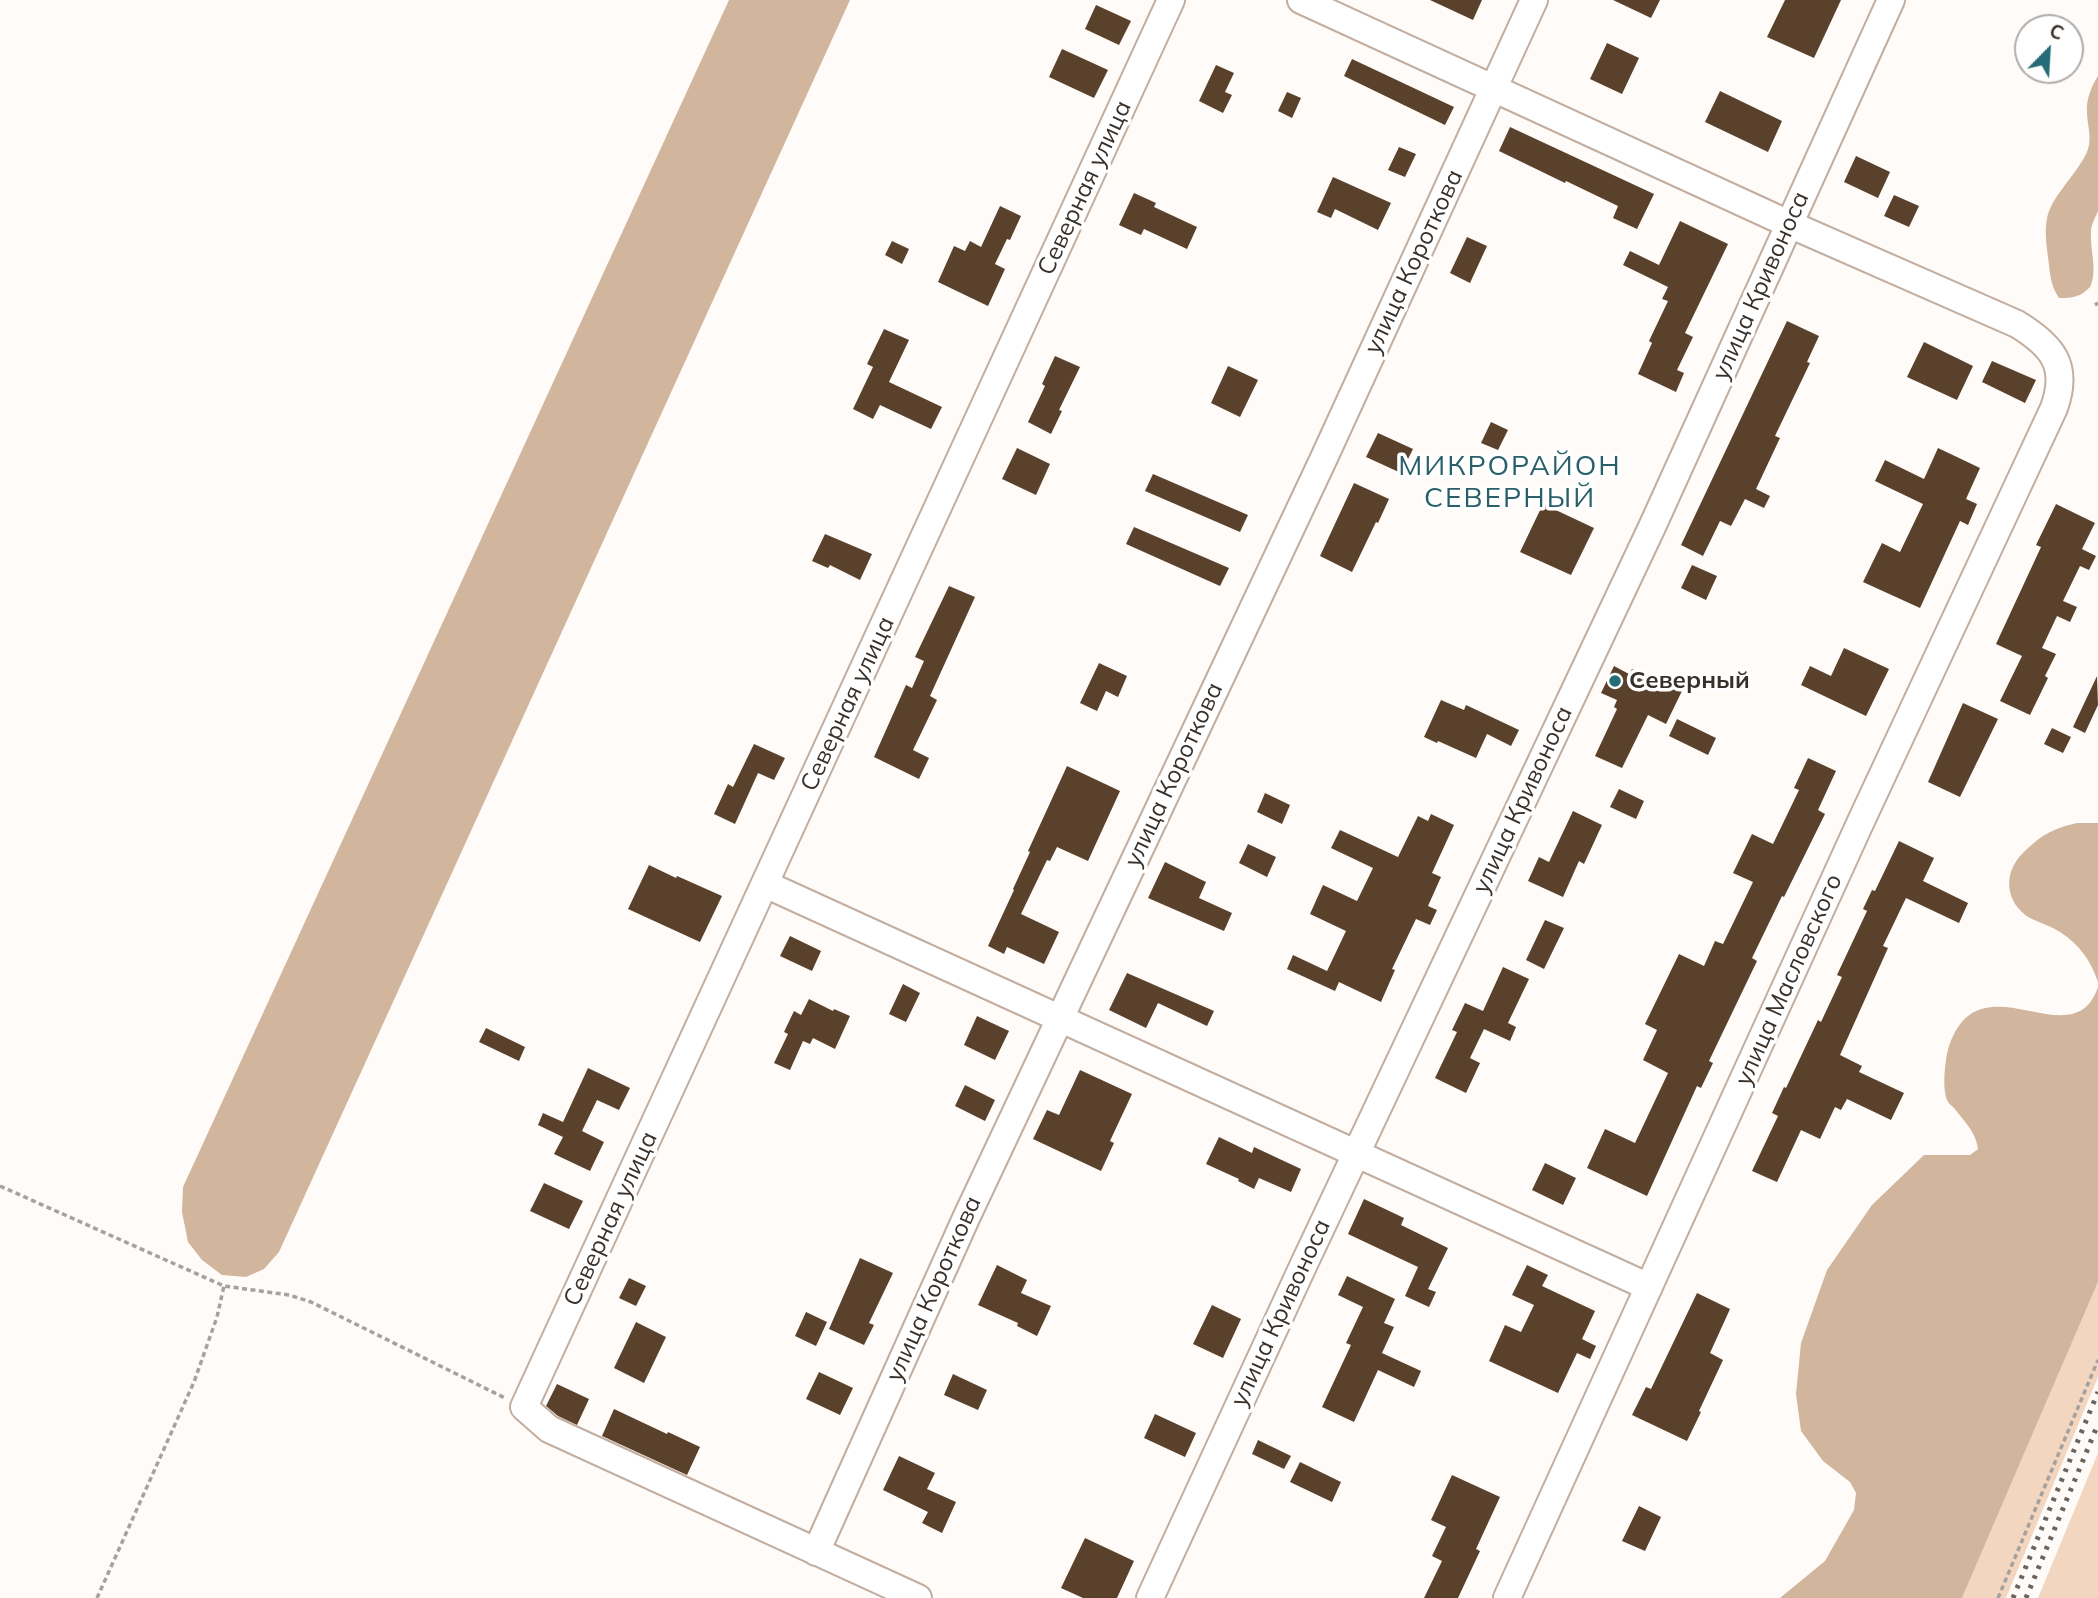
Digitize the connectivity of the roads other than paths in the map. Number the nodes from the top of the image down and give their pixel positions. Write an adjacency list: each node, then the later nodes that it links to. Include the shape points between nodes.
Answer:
1 (1171, 0): 7 (street, Северная улица)
2 (1301, 0): 5 (street)
3 (1534, 0): 5 (street, улица Короткова)
4 (1891, 0): 6 (street, улица Кривоноса)
5 (1494, 88): 6 (street); 8 (street, улица Короткова)
6 (1789, 224): 9 (street, улица Кривоноса, via 1652,527); 10 (street, улица Масловского, via 2017,324 2049,349 2061,382 2054,408)
7 (765, 884): 8 (street); 11 (street, Северная улица, via 524,1407 549,1429)
8 (1060, 1019): 9 (street); 11 (street, улица Короткова)
9 (1356, 1153): 10 (street); 13 (street, улица Кривоноса)
10 (1649, 1287): 14 (street, улица Масловского)
11 (817, 1552): 12 (street)
12 (918, 1598)
13 (1150, 1598)
14 (1507, 1598)

